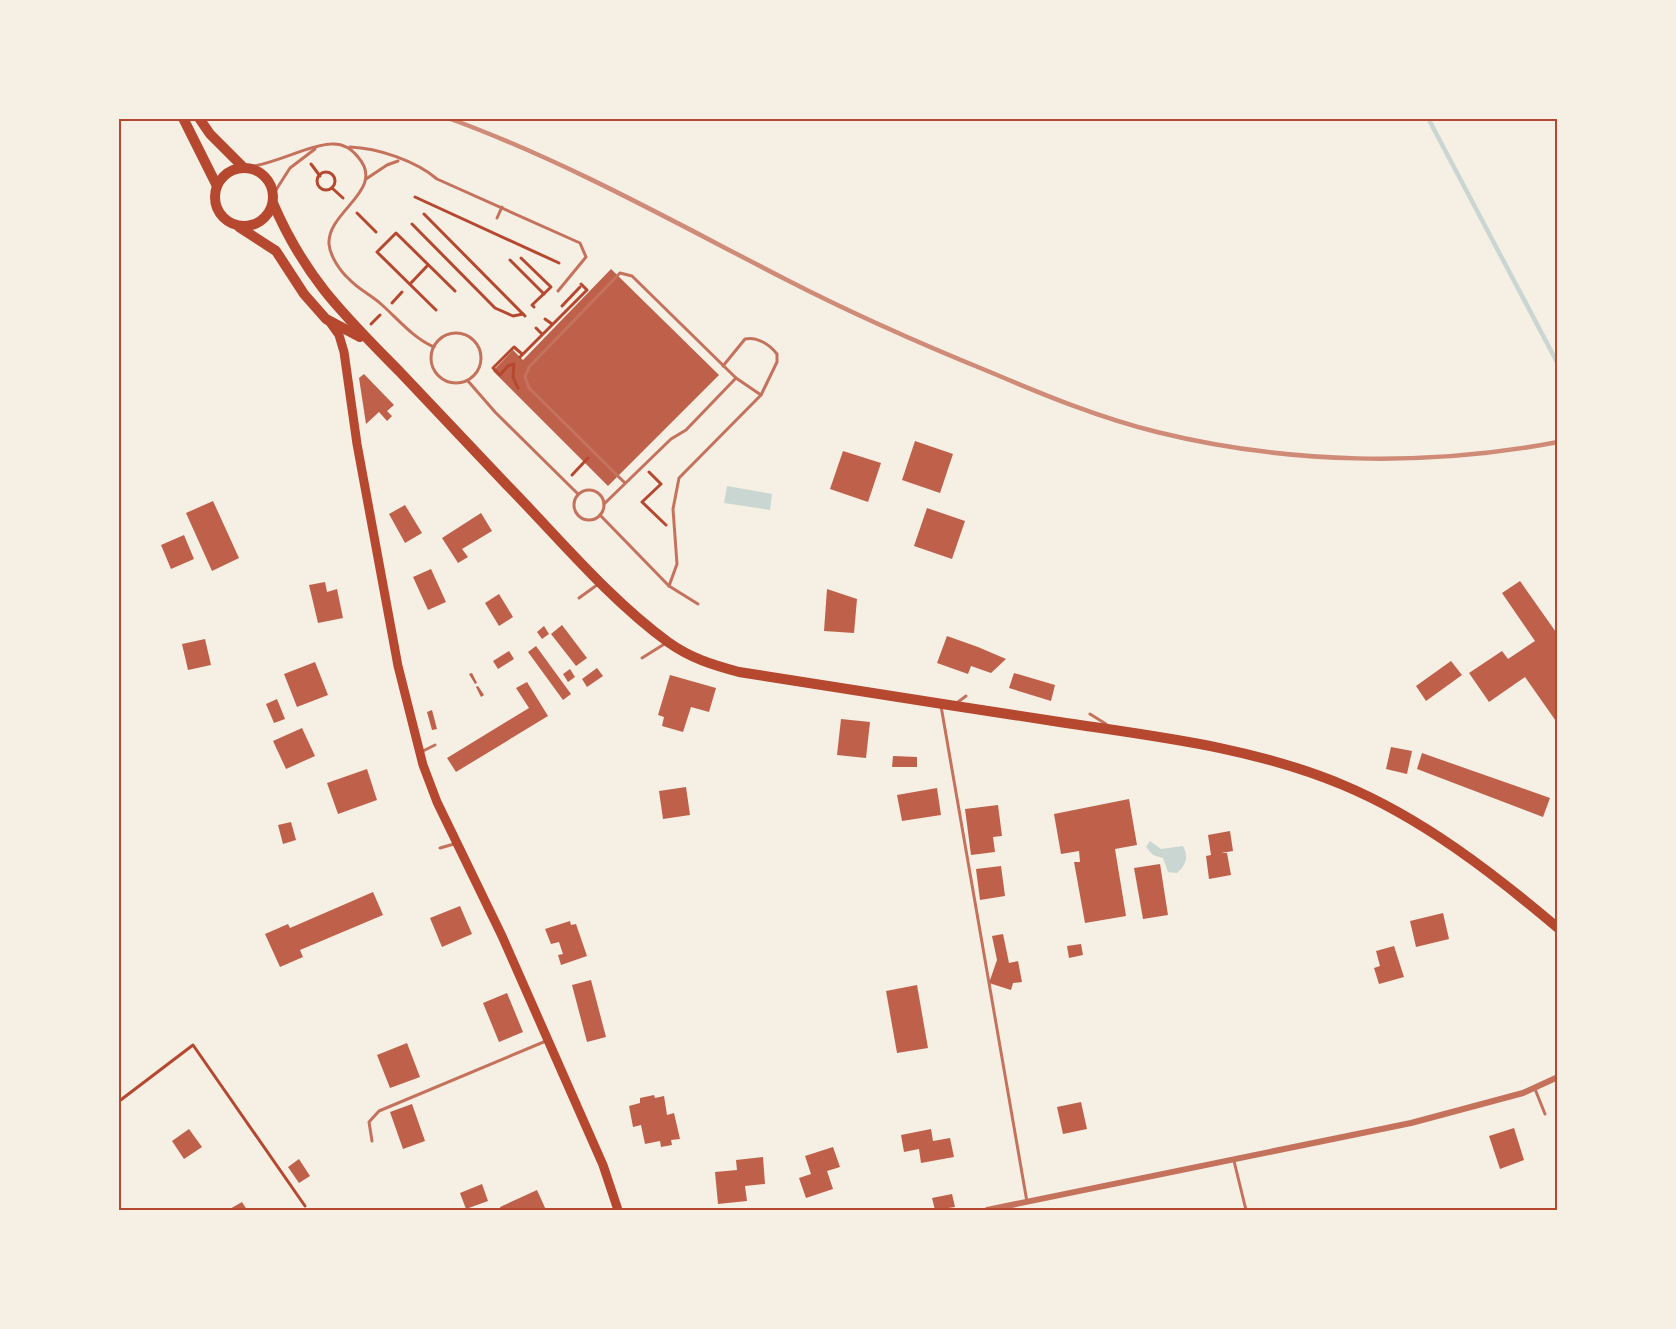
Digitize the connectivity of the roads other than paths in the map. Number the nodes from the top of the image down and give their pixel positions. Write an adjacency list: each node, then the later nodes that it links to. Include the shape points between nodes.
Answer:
1 (183, 118): 8 (main road)
2 (200, 118): 6 (main road, via 210,134)
3 (319, 147): 4 (lane); 6 (lane); 9 (lane, via 290,168)
4 (349, 147): 5 (lane, via 373,150); 7 (lane, via 362,160)
5 (403, 162): 7 (lane, via 387,165); 10 (lane)
6 (245, 167): 8 (main road, via 227,173); 9 (main road, via 265,176)
7 (366, 179): 16 (lane, via 330,233 332,255 348,278 417,338)
8 (217, 186): 12 (main road, via 216,204 226,220)
9 (273, 198): 12 (main road, via 265,217 258,222); 15 (main road, via 292,245 310,274)
10 (502, 207): 11 (lane); 13 (lane, via 573,238 585,249 581,265)
11 (497, 219)
12 (234, 224): 14 (main road, via 276,251)
13 (558, 291)
14 (326, 319): 15 (main road); 36 (main road, via 339,335 344,352 396,654)
15 (368, 341): 25 (main road)
16 (434, 346): 19 (lane, via 432,362 439,376 452,383); 19 (lane, via 455,333 473,339 480,351 481,365)
17 (723, 366): 18 (lane); 20 (lane, via 745,339 771,346 777,362); 21 (lane, via 632,276 620,273 529,367 525,377 529,388)
18 (736, 378): 20 (lane); 21 (lane, via 686,430 671,439)
19 (468, 381): 22 (lane)
20 (761, 395): 26 (lane, via 679,478 673,509 677,564)
21 (625, 483): 23 (lane)
22 (578, 494): 23 (lane, via 594,490); 24 (lane, via 574,503 579,516 592,520)
23 (604, 504): 24 (lane)
24 (600, 515): 26 (lane)
25 (601, 582): 27 (lane); 29 (main road)
26 (669, 586): 28 (lane)
27 (579, 598)
28 (698, 604)
29 (668, 642): 30 (lane); 32 (main road, via 699,660 739,672)
30 (642, 658)
31 (966, 696): 32 (lane)
32 (946, 705): 34 (main road); 46 (lane)
33 (1090, 714): 34 (lane)
34 (1115, 730): 39 (main road, via 1271,759 1360,792 1467,858)
35 (435, 745): 36 (lane)
36 (419, 752): 37 (main road)
37 (456, 844): 38 (lane); 40 (main road)
38 (440, 848)
39 (1557, 928)
40 (548, 1040): 44 (lane, via 379,1112 369,1122); 47 (main road, via 605,1170)
41 (1557, 1077): 42 (street)
42 (1535, 1089): 43 (lane); 45 (street, via 1411,1123)
43 (1545, 1114)
44 (372, 1142)
45 (1234, 1161): 46 (street); 49 (lane)
46 (1027, 1202): 48 (street)
47 (618, 1210)
48 (987, 1210)
49 (1246, 1210)

